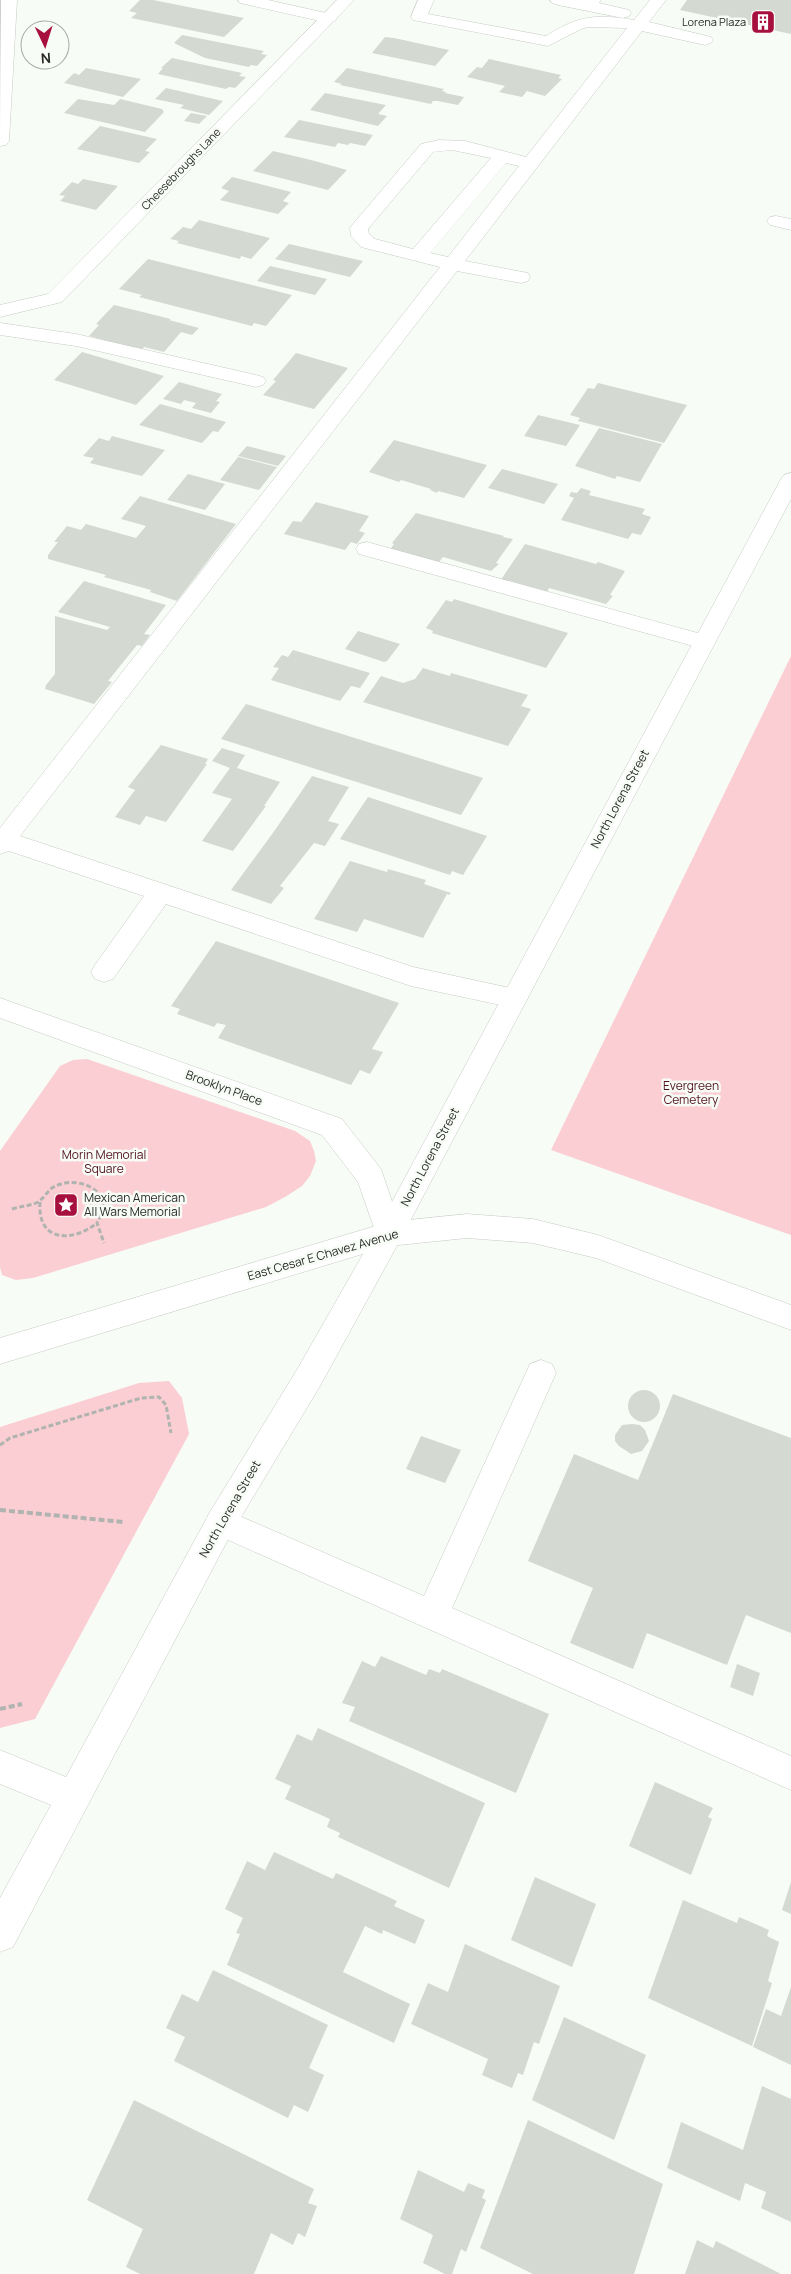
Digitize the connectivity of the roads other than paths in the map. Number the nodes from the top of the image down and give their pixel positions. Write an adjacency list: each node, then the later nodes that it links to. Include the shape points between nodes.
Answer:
1 (9, 0): 11 (street)
2 (246, 0): 8 (street)
3 (346, 0): 8 (street, Cheesebroughs Lane)
4 (426, 0): 9 (street, via 419,17 548,41 576,24)
5 (558, 0): 7 (street)
6 (658, 0): 9 (street)
7 (591, 3): 9 (street)
8 (329, 18): 17 (street, Cheesebroughs Lane, via 55,298)
9 (640, 22): 10 (street); 13 (street)
10 (706, 40)
11 (0, 141)
12 (502, 157): 13 (street); 14 (street); 14 (street, via 457,145 441,144 427,148 359,228 360,236 368,243)
13 (530, 164): 15 (street)
14 (418, 255): 15 (street)
15 (452, 264): 16 (street); 23 (street)
16 (521, 277)
17 (0, 311)
18 (0, 329): 19 (street, via 76,340)
19 (256, 381)
20 (791, 479): 22 (street, North Lorena Street)
21 (367, 549): 22 (street)
22 (704, 642): 26 (street, North Lorena Street)
23 (2, 842): 24 (street)
24 (160, 893): 25 (street); 26 (street, via 411,976)
25 (104, 972)
26 (515, 998): 28 (street, North Lorena Street)
27 (0, 1008): 28 (street, Brooklyn Place, via 332,1127 371,1176)
28 (389, 1234): 29 (street, East Cesar E Chavez Avenue, via 467,1226 533,1231 598,1247); 30 (street, East Cesar E Chavez Avenue); 32 (street, North Lorena Street, via 309,1377)
29 (791, 1318)
30 (0, 1351)
31 (541, 1373): 33 (street)
32 (221, 1522): 33 (street); 36 (street, North Lorena Street)
33 (430, 1614): 35 (street)
34 (0, 1767): 36 (street)
35 (791, 1773)
36 (74, 1797): 37 (street, North Lorena Street)
37 (0, 1934)

